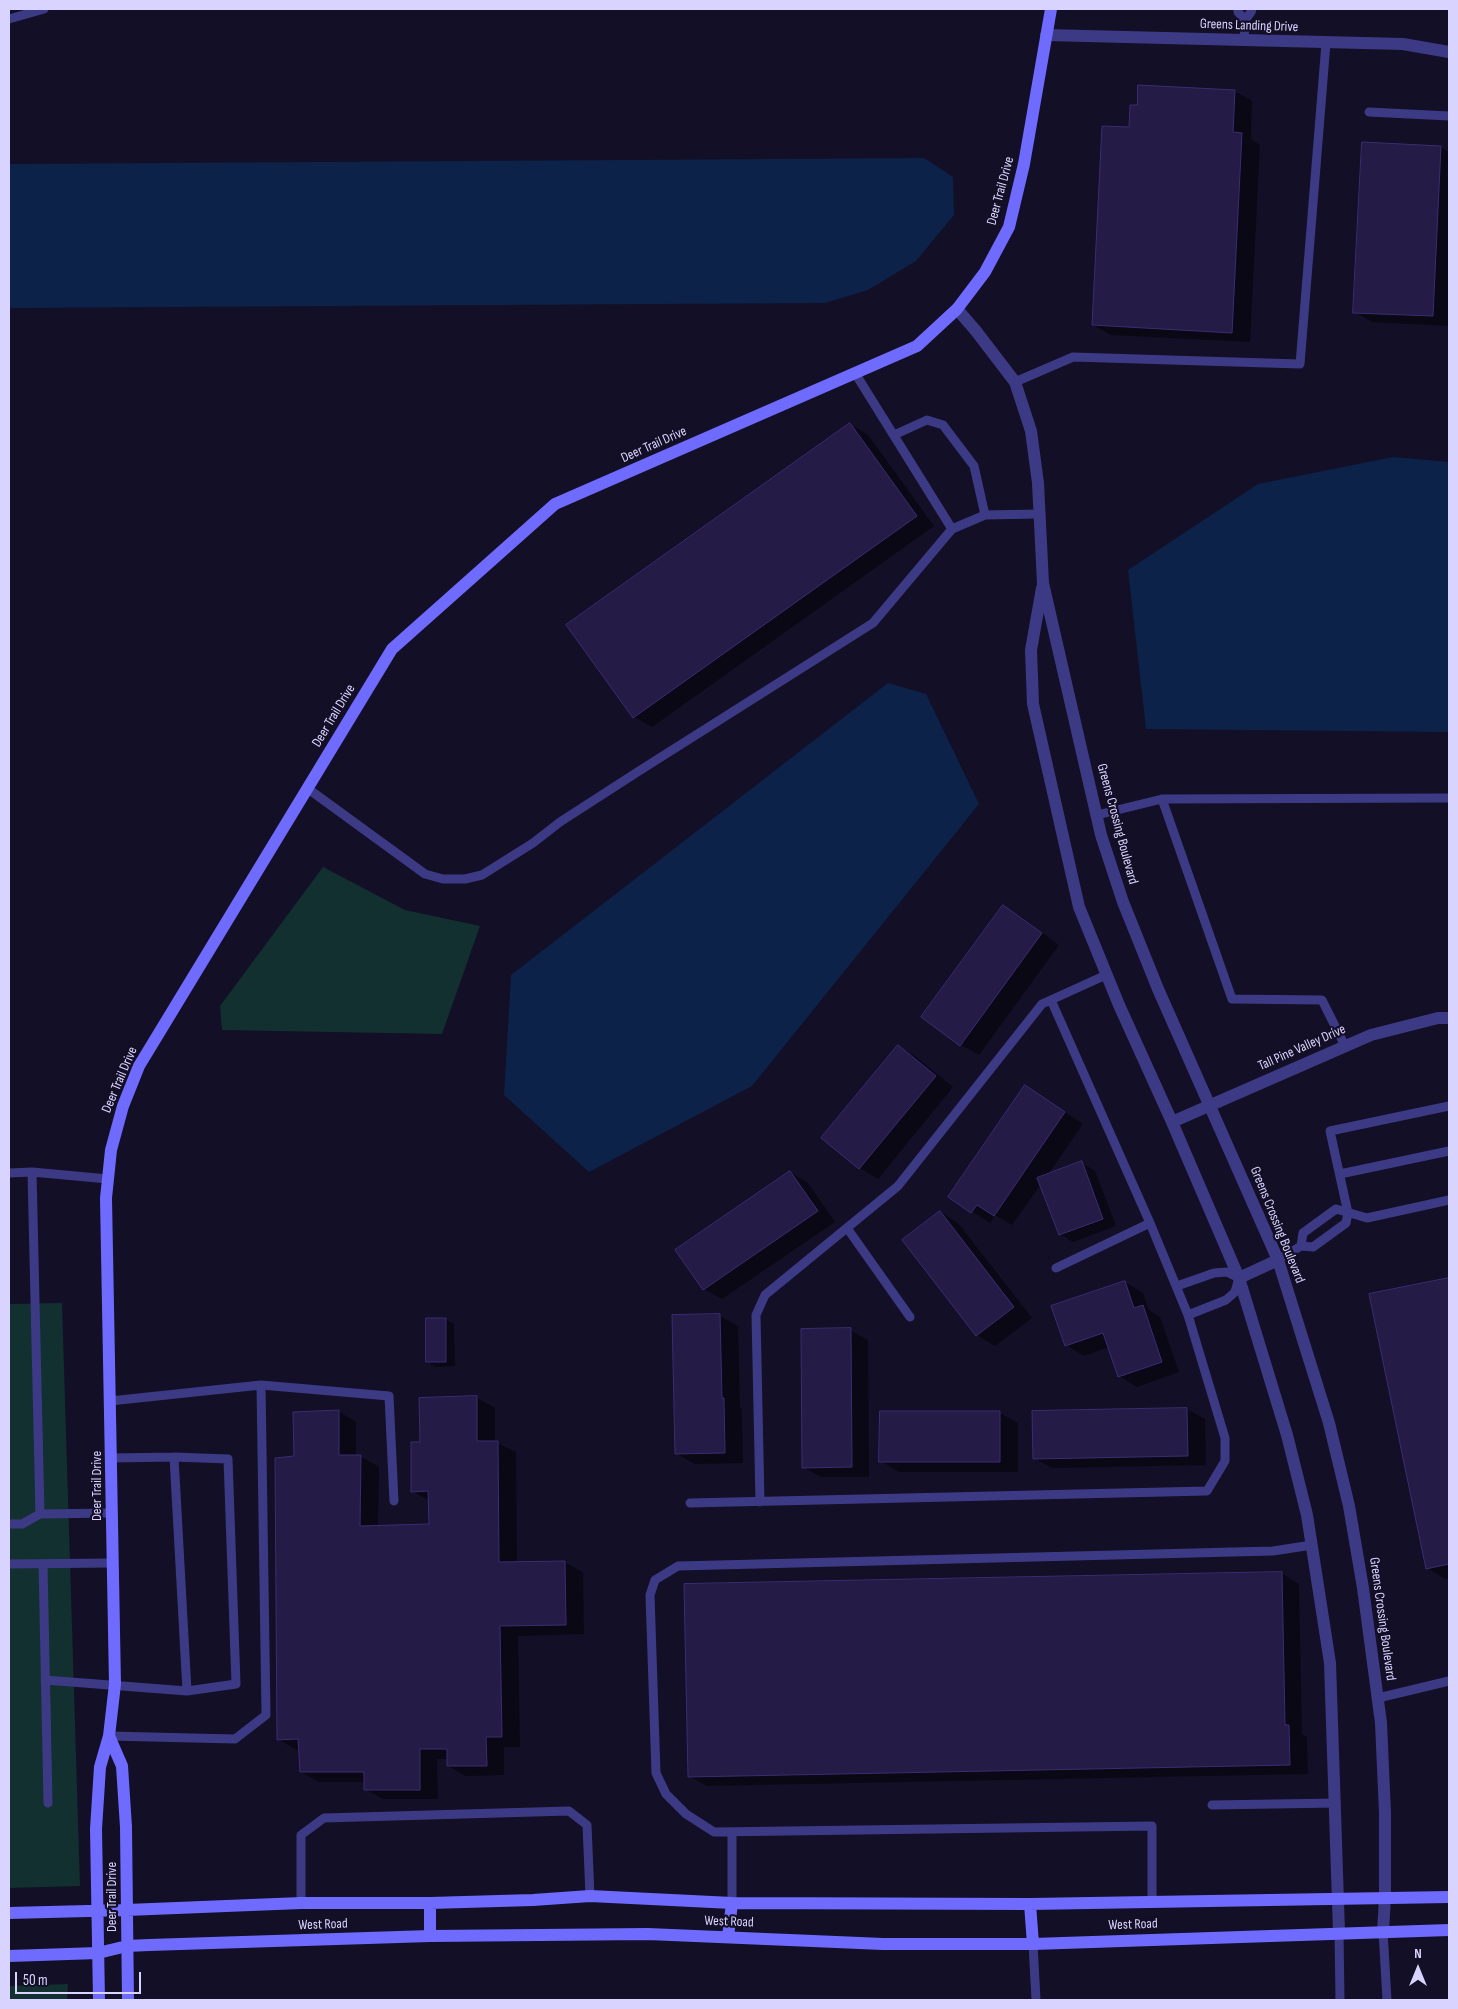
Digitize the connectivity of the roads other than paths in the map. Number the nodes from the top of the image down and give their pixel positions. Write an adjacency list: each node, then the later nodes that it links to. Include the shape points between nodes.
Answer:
1 (44, 9): 5 (lane)
2 (1051, 9): 7 (main road, Deer Trail Drive)
3 (1238, 9): 6 (lane)
4 (1252, 9): 6 (lane)
5 (9, 19)
6 (1245, 20): 8 (lane)
7 (1046, 35): 8 (street, Greens Landing Drive); 13 (main road, Deer Trail Drive, via 1024,164 1009,227 985,272)
8 (1244, 41): 9 (street, Greens Landing Drive)
9 (1326, 43): 10 (street, Greens Landing Drive, via 1403,44); 15 (lane, via 1300,364 1073,357)
10 (1449, 52)
11 (1368, 112): 12 (lane)
12 (1449, 116)
13 (957, 310): 14 (main road, Deer Trail Drive, via 917,346); 15 (street, Greens Crossing Boulevard)
14 (855, 374): 16 (lane); 21 (main road, Deer Trail Drive, via 555,504 392,649)
15 (1015, 382): 17 (street, Greens Crossing Boulevard, via 1031,431 1038,483)
16 (894, 435): 18 (lane, via 926,420 943,425 974,466); 19 (lane)
17 (1038, 514): 18 (lane); 20 (street, Greens Crossing Boulevard)
18 (986, 515): 19 (lane)
19 (952, 529): 21 (lane, via 873,623 639,770 482,875 464,880 443,880 425,874)
20 (1043, 583): 24 (street, Greens Crossing Boulevard); 25 (street, Greens Crossing Boulevard, via 1031,650 1033,704 1079,907)
21 (307, 788): 36 (main road, Deer Trail Drive, via 139,1066 123,1106 111,1150)
22 (1449, 798): 23 (lane)
23 (1162, 799): 24 (lane); 28 (lane, via 1232,999 1322,1000)
24 (1097, 815): 29 (street, Greens Crossing Boulevard, via 1123,902)
25 (1106, 975): 26 (lane); 31 (street, Greens Crossing Boulevard)
26 (1051, 1000): 39 (lane); 40 (lane, via 1042,1004 898,1186)
27 (1449, 1018): 28 (street, Tall Pine Valley Drive, via 1371,1035)
28 (1345, 1046): 29 (street, Tall Pine Valley Drive)
29 (1210, 1105): 31 (street, Tall Pine Valley Drive); 42 (street, Greens Crossing Boulevard)
30 (1449, 1106): 35 (lane, via 1330,1131)
31 (1172, 1122): 44 (street, Greens Crossing Boulevard)
32 (1449, 1151): 35 (lane)
33 (32, 1172): 34 (lane); 36 (lane); 56 (lane)
34 (9, 1173)
35 (1340, 1174): 38 (lane)
36 (108, 1179): 49 (main road, Deer Trail Drive)
37 (1449, 1200): 38 (lane, via 1367,1218)
38 (1348, 1213): 41 (lane, via 1346,1223 1312,1247); 41 (lane, via 1336,1209 1304,1233)
39 (1150, 1223): 43 (lane); 45 (lane)
40 (847, 1228): 47 (lane); 53 (lane, via 765,1295 756,1315)
41 (1301, 1246): 42 (lane)
42 (1278, 1260): 44 (street); 66 (street, Greens Crossing Boulevard, via 1323,1404 1349,1506)
43 (1056, 1268)
44 (1239, 1278): 45 (lane, via 1227,1272 1214,1272); 46 (lane, via 1235,1292 1226,1300); 58 (street, Greens Crossing Boulevard, via 1287,1435)
45 (1176, 1286): 46 (lane)
46 (1188, 1315): 53 (lane, via 1225,1438 1226,1461 1207,1491)
47 (910, 1317)
48 (262, 1385): 49 (lane); 52 (lane, via 389,1396); 67 (lane, via 266,1715 235,1739)
49 (110, 1401): 51 (main road, Deer Trail Drive)
50 (174, 1457): 51 (lane); 65 (lane); 65 (lane, via 228,1459 236,1684)
51 (112, 1458): 55 (main road, Deer Trail Drive)
52 (394, 1501)
53 (760, 1502): 54 (lane)
54 (690, 1503)
55 (112, 1513): 56 (lane); 61 (main road, Deer Trail Drive)
56 (40, 1514): 57 (lane, via 22,1524)
57 (9, 1524)
58 (1312, 1546): 69 (street, Greens Crossing Boulevard, via 1330,1663); 71 (lane, via 1273,1551 678,1566 654,1580 650,1595 656,1773 666,1794 686,1814 714,1832)
59 (9, 1564): 60 (lane)
60 (43, 1564): 61 (lane); 62 (lane)
61 (112, 1564): 64 (main road, Deer Trail Drive)
62 (45, 1680): 64 (lane); 68 (lane)
63 (1449, 1681): 66 (lane)
64 (115, 1684): 65 (lane); 67 (main road, Deer Trail Drive)
65 (187, 1691)
66 (1378, 1698): 75 (street, Greens Crossing Boulevard, via 1385,1813)
67 (109, 1736): 81 (main road, Deer Trail Drive, via 122,1766); 82 (main road, Deer Trail Drive, via 100,1767 96,1828)
68 (48, 1803)
69 (1336, 1803): 70 (lane); 74 (street, Greens Crossing Boulevard)
70 (1212, 1805)
71 (732, 1832): 76 (lane, via 1152,1826); 79 (lane)
72 (590, 1896): 77 (lane, via 586,1825 569,1811 324,1818 301,1835); 78 (main road, West Road); 79 (main road, West Road)
73 (1449, 1897): 75 (main road, West Road)
74 (1339, 1898): 75 (main road, West Road); 76 (main road, West Road); 86 (street, Greens Crossing Boulevard)
75 (1385, 1898): 85 (street, Greens Crossing Boulevard)
76 (1152, 1901): 80 (main road, West Road)
77 (301, 1903): 78 (main road, West Road); 81 (main road, West Road)
78 (430, 1903): 87 (main road)
79 (732, 1904): 80 (main road, West Road); 88 (main road)
80 (1030, 1904): 89 (main road)
81 (127, 1910): 82 (main road, West Road); 90 (main road, Deer Trail Drive)
82 (98, 1911): 83 (main road, West Road); 91 (main road, Deer Trail Drive)
83 (9, 1913)
84 (1449, 1930): 85 (main road, West Road)
85 (1383, 1931): 86 (main road, West Road); 97 (lane)
86 (1339, 1932): 89 (main road, West Road); 96 (lane)
87 (430, 1936): 88 (main road, West Road, via 648,1934); 90 (main road, West Road)
88 (728, 1937): 89 (main road, West Road, via 884,1944)
89 (1033, 1944): 95 (lane)
90 (127, 1946): 91 (main road, West Road); 94 (main road, Deer Trail Drive)
91 (98, 1954): 92 (main road, West Road); 93 (main road, Deer Trail Drive)
92 (9, 1956)
93 (99, 2000)
94 (128, 2000)
95 (1036, 2000)
96 (1340, 2000)
97 (1387, 2000)

